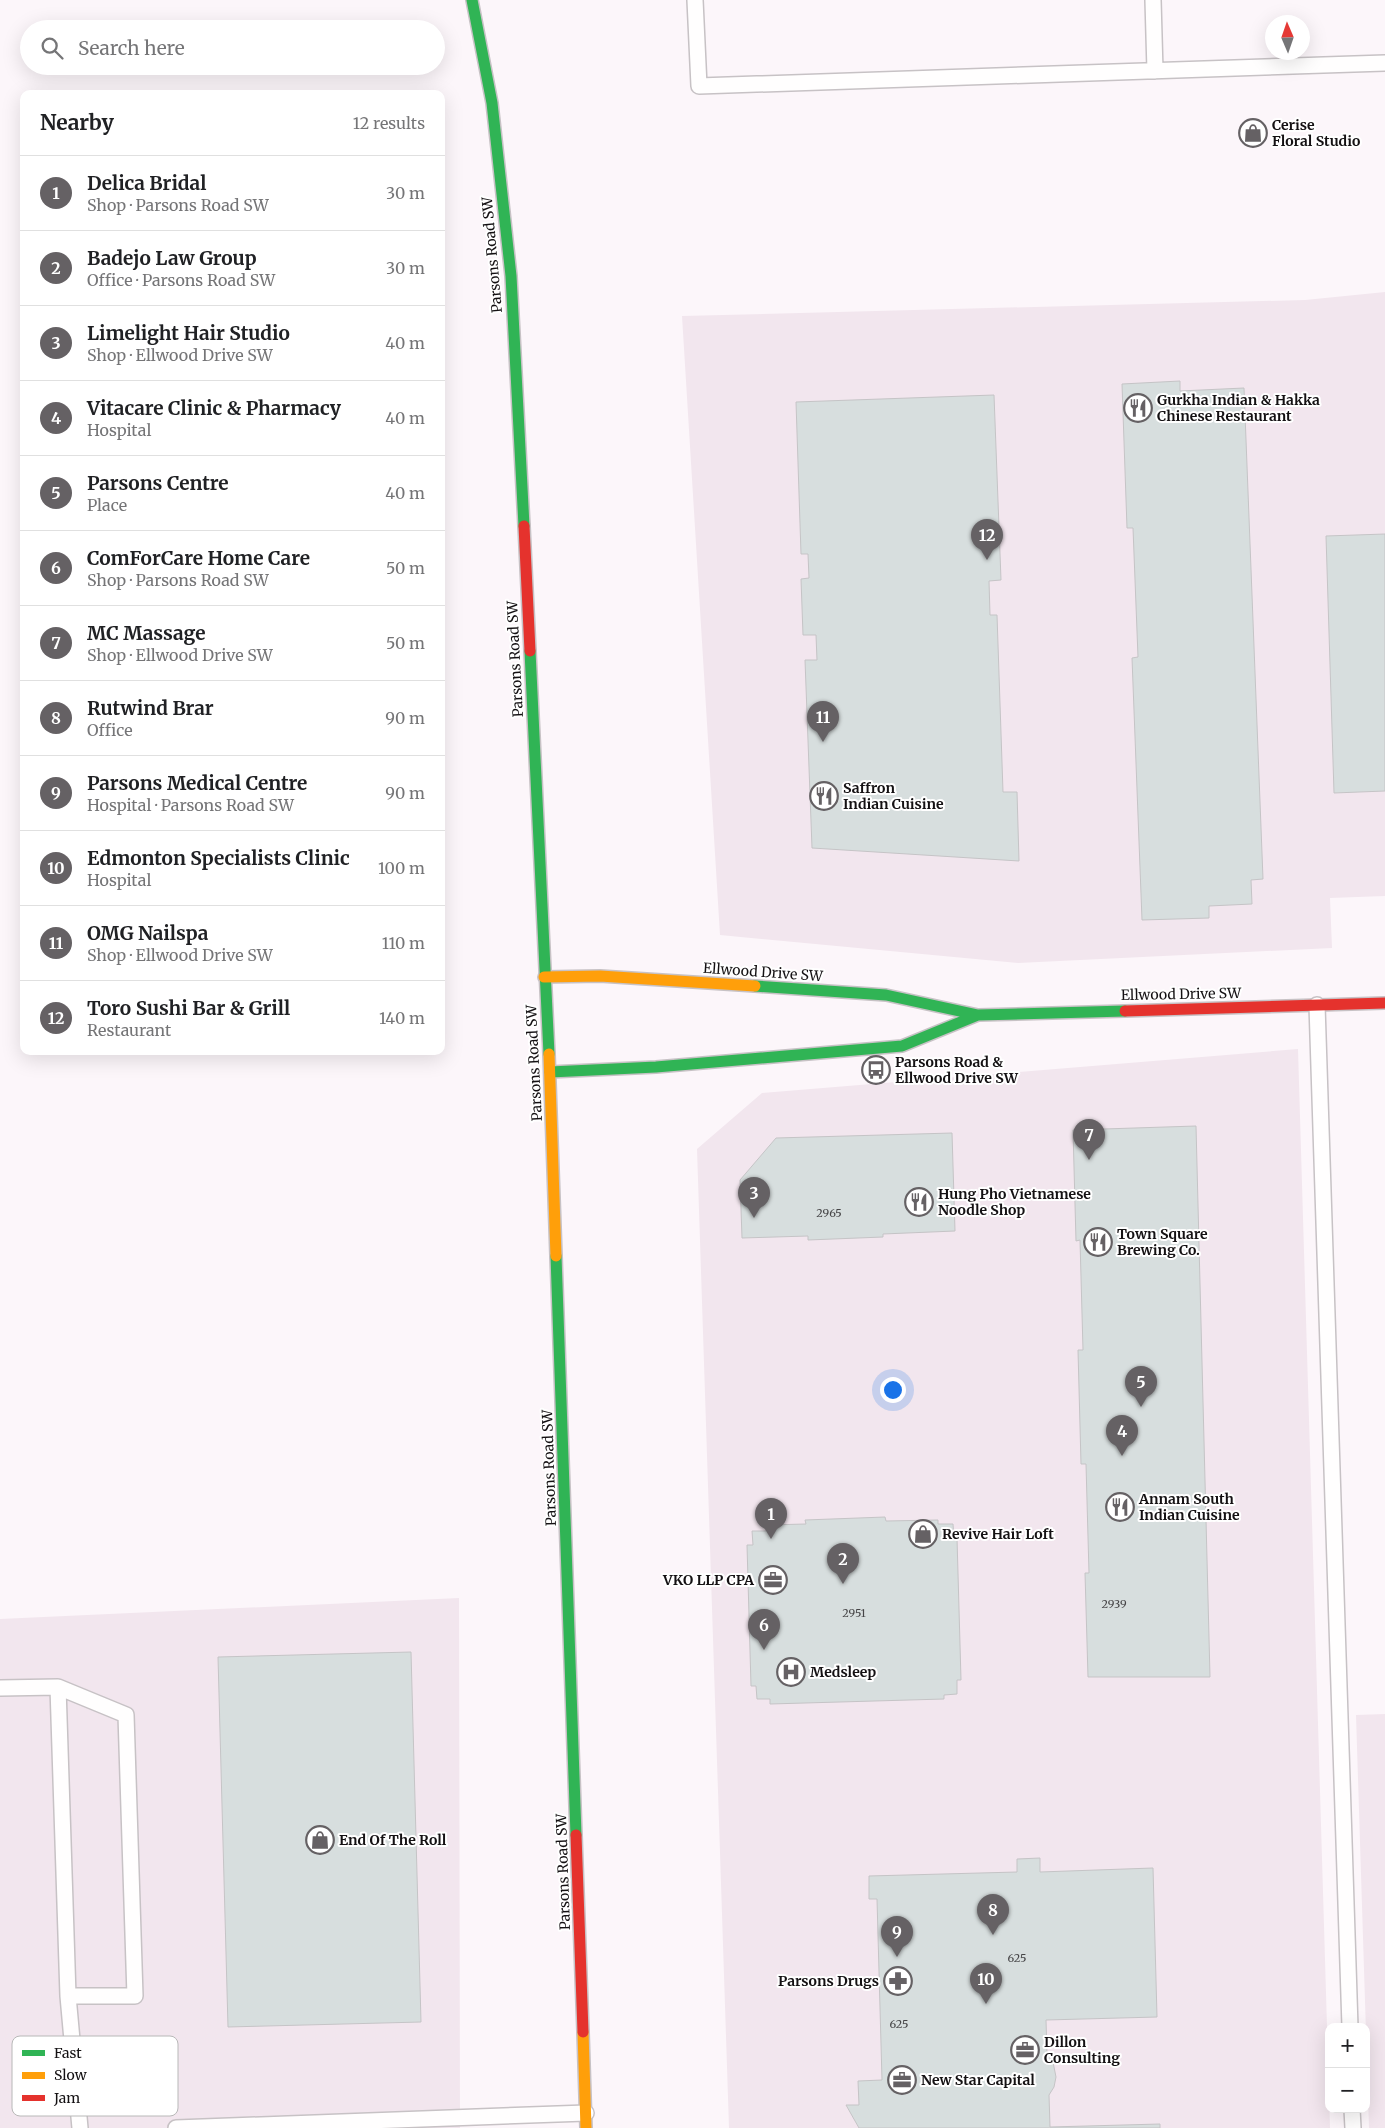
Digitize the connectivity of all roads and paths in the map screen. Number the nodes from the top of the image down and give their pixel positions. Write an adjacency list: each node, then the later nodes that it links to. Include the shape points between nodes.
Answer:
1 (472, 0): 6 (main road, Parsons Road SW, via 492,103 511,276)
2 (695, 0): 5 (lane, via 699,86)
3 (1153, 0): 5 (lane)
4 (1385, 62): 5 (lane)
5 (1155, 71)
6 (544, 977): 9 (main road, Ellwood Drive SW, via 600,976 886,995); 10 (main road, Parsons Road SW)
7 (1385, 1003): 8 (main road, Ellwood Drive SW)
8 (1316, 1005): 9 (main road, Ellwood Drive SW); 14 (lane)
9 (978, 1015): 10 (main road, Ellwood Drive SW, via 902,1046 656,1067)
10 (550, 1072): 17 (main road, Parsons Road SW)
11 (58, 1687): 12 (lane); 13 (lane); 13 (lane, via 126,1715 135,1996)
12 (0, 1688)
13 (68, 1996): 15 (lane)
14 (1350, 2023)
15 (72, 2036)
16 (1352, 2113): 19 (lane)
17 (586, 2120): 18 (lane)
18 (176, 2128)
19 (1353, 2128)

